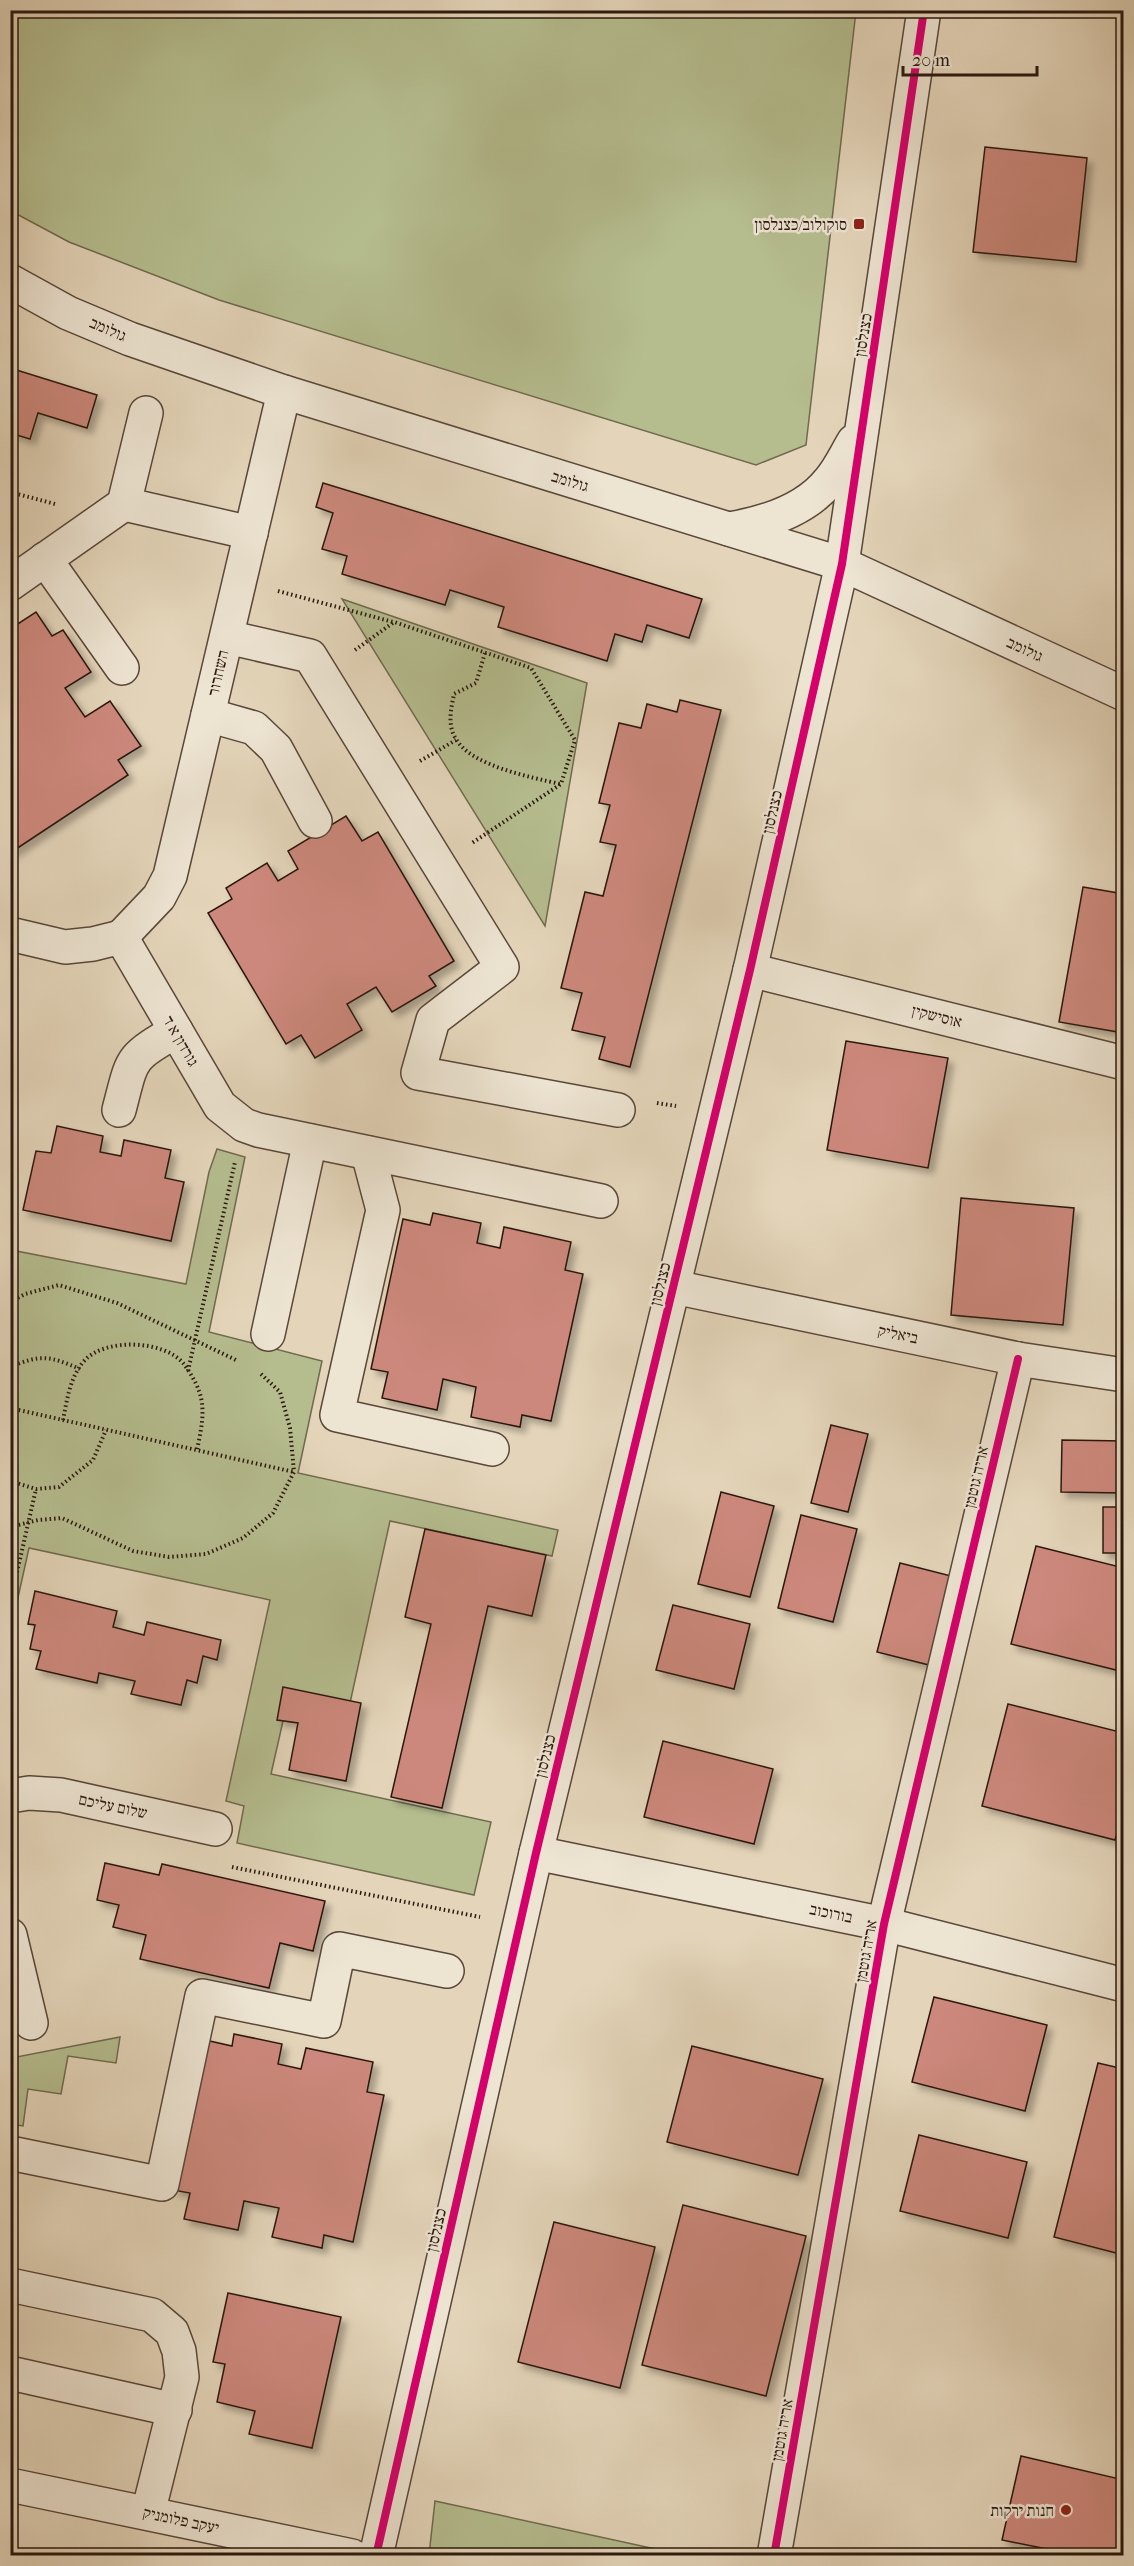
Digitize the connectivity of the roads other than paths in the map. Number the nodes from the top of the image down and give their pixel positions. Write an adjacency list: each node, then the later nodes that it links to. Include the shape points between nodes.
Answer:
1 (924, 10): 5 (street, כצנלסון)
2 (10, 281): 3 (street, גולומב, via 68,313 130,339)
3 (284, 392): 7 (street, גולומב); 8 (street, השחרור)
4 (146, 412): 6 (street)
5 (861, 429): 7 (street, via 830,481 808,501 760,524); 10 (street, כצנלסון)
6 (124, 504): 8 (street); 9 (street)
7 (727, 529): 10 (street, גולומב)
8 (251, 533): 12 (street, השחרור)
9 (45, 559): 11 (street); 13 (street)
10 (842, 564): 14 (street, גולומב); 19 (street, כצנלסון)
11 (12, 579)
12 (226, 636): 15 (street, השחרור); 23 (street, via 310,656 502,967 433,1020 418,1073)
13 (122, 668)
14 (1124, 694)
15 (208, 715): 16 (street, via 254,728 276,749); 18 (street, השחרור, via 170,876 159,897)
16 (315, 821)
17 (10, 934): 18 (street, via 65,947)
18 (121, 937): 20 (street, גורדון א ד)
19 (750, 969): 21 (street, אוסישקין); 27 (street, כצנלסון)
20 (176, 1031): 22 (street, via 141,1051 131,1063); 24 (street, גורדון א ד, via 220,1106 244,1125)
21 (1124, 1063)
22 (119, 1110)
23 (618, 1110)
24 (310, 1141): 25 (street, גורדון א ד); 28 (street)
25 (368, 1153): 26 (street, גורדון א ד); 31 (street, via 383,1210 337,1415)
26 (601, 1202)
27 (674, 1287): 29 (street, ביאליק); 34 (street, כצנלסון)
28 (268, 1334)
29 (1018, 1359): 30 (street, ביאליק); 35 (street, אריה גוטמן)
30 (1124, 1375)
31 (492, 1449)
32 (10, 1796): 33 (street, שלום עליכם, via 61,1795)
33 (215, 1828)
34 (536, 1853): 35 (street, בורוכוב); 47 (street, כצנלסון)
35 (884, 1924): 38 (street, בורוכוב); 48 (street, אריה גוטמן)
36 (10, 1935): 39 (street)
37 (447, 1971): 40 (street, via 339,1949 324,2021 202,1996 162,2184)
38 (1124, 1985)
39 (31, 2023)
40 (10, 2153)
41 (10, 2285): 43 (street, via 152,2315 172,2332 179,2351 182,2377)
42 (10, 2373): 43 (street)
43 (175, 2410): 45 (street)
44 (10, 2485): 45 (street, יעקב פלומניק)
45 (148, 2513): 46 (street, יעקב פלומניק)
46 (352, 2556)
47 (376, 2556)
48 (774, 2556)

